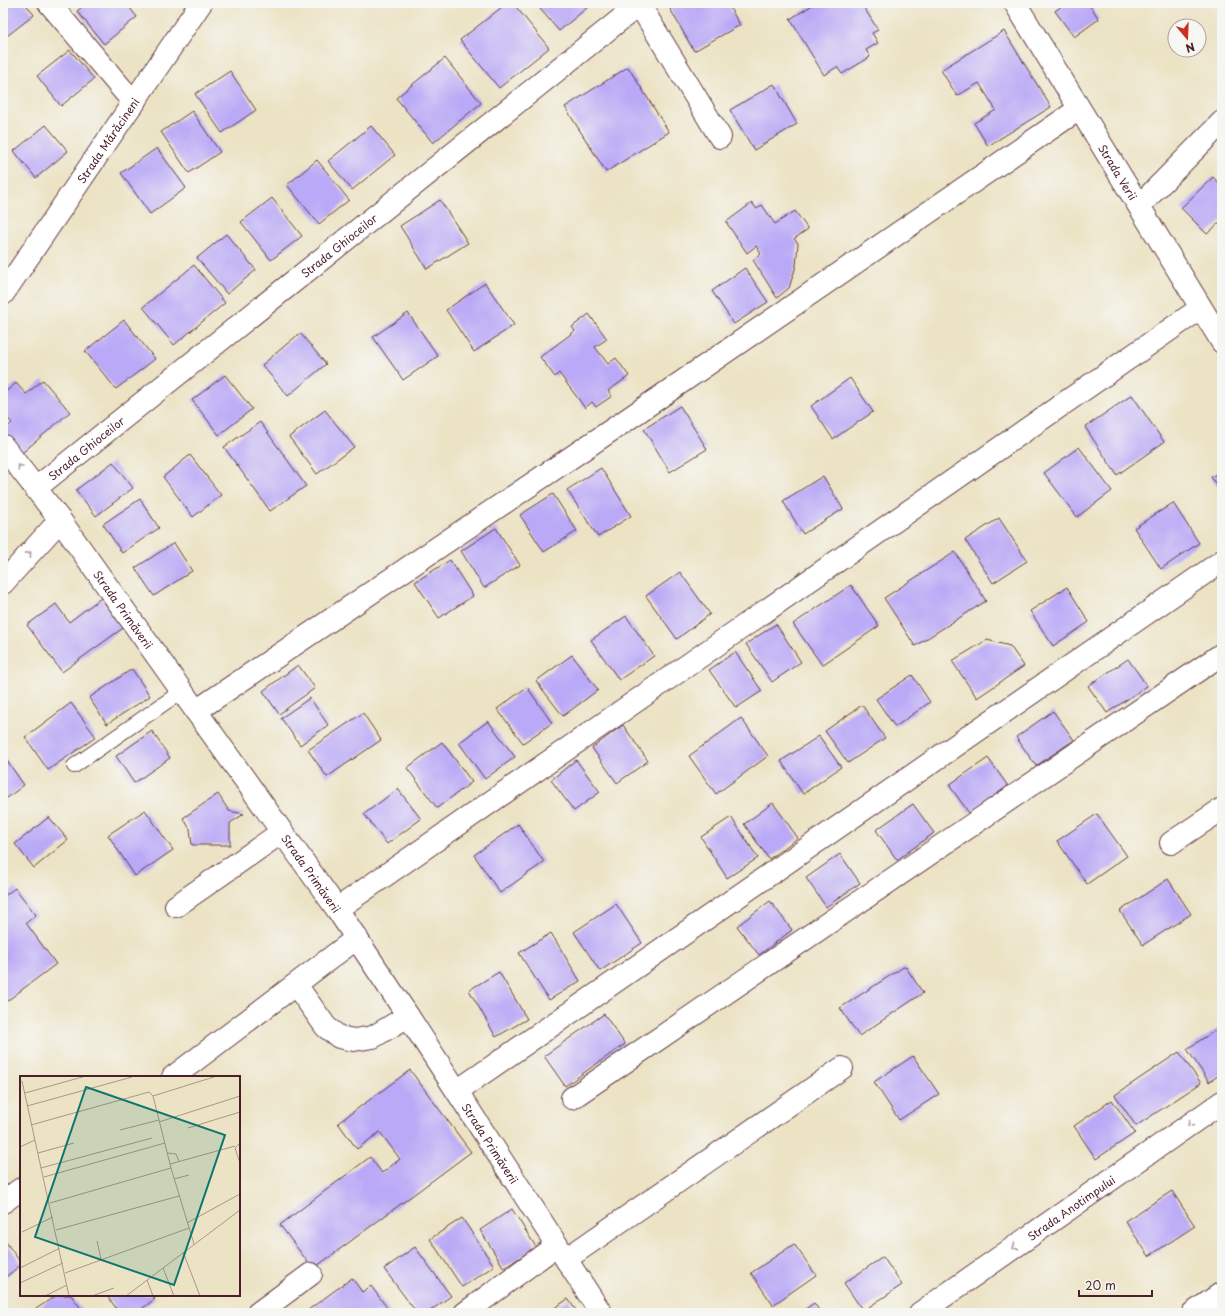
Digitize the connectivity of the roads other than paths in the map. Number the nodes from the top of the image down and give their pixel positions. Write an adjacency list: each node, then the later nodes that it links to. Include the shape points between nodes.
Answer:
1 (49, 3): 5 (street)
2 (201, 3): 5 (street, Strada Mărăcineni)
3 (1015, 3): 6 (street, Strada Verii)
4 (640, 4): 8 (street); 14 (street, Strada Ghioceilor)
5 (134, 102): 10 (street, Strada Mărăcineni)
6 (1079, 109): 9 (street, Strada Verii); 20 (street)
7 (1222, 122): 9 (street)
8 (720, 137)
9 (1139, 206): 11 (street, Strada Verii)
10 (7, 279)
11 (1201, 308): 12 (street, Strada Verii); 26 (street)
12 (1222, 342)
13 (3, 446): 14 (street, Strada Primăverii, one-way to 13)
14 (36, 488): 15 (street, Strada Primăverii)
15 (60, 520): 17 (street, one-way to 15); 19 (street, Strada Primăverii)
16 (1222, 561): 32 (street)
17 (3, 583)
18 (1222, 654): 33 (street)
19 (182, 691): 20 (street, Strada Primăverii); 21 (lane)
20 (196, 711): 23 (street, Strada Primăverii)
21 (74, 766)
22 (1222, 808): 24 (street)
23 (282, 832): 25 (street); 26 (street, Strada Primăverii)
24 (1171, 844)
25 (176, 906)
26 (338, 909): 27 (street, Strada Primăverii)
27 (357, 938): 28 (street); 29 (street, Strada Primăverii)
28 (296, 984): 29 (street, via 326,1027 339,1037 354,1040 373,1037); 31 (street)
29 (408, 1016): 32 (street, Strada Primăverii)
30 (842, 1068): 37 (street)
31 (174, 1076)
32 (457, 1091): 37 (street, Strada Primăverii)
33 (572, 1098)
34 (1222, 1102): 43 (street, Strada Anotimpului, one-way to 43)
35 (20, 1190): 36 (street)
36 (3, 1202)
37 (562, 1252): 41 (street); 42 (street, Strada Primăverii)
38 (311, 1274): 40 (street)
39 (1222, 1293): 44 (street)
40 (258, 1313)
41 (465, 1313)
42 (601, 1313)
43 (920, 1313)
44 (1193, 1313)

